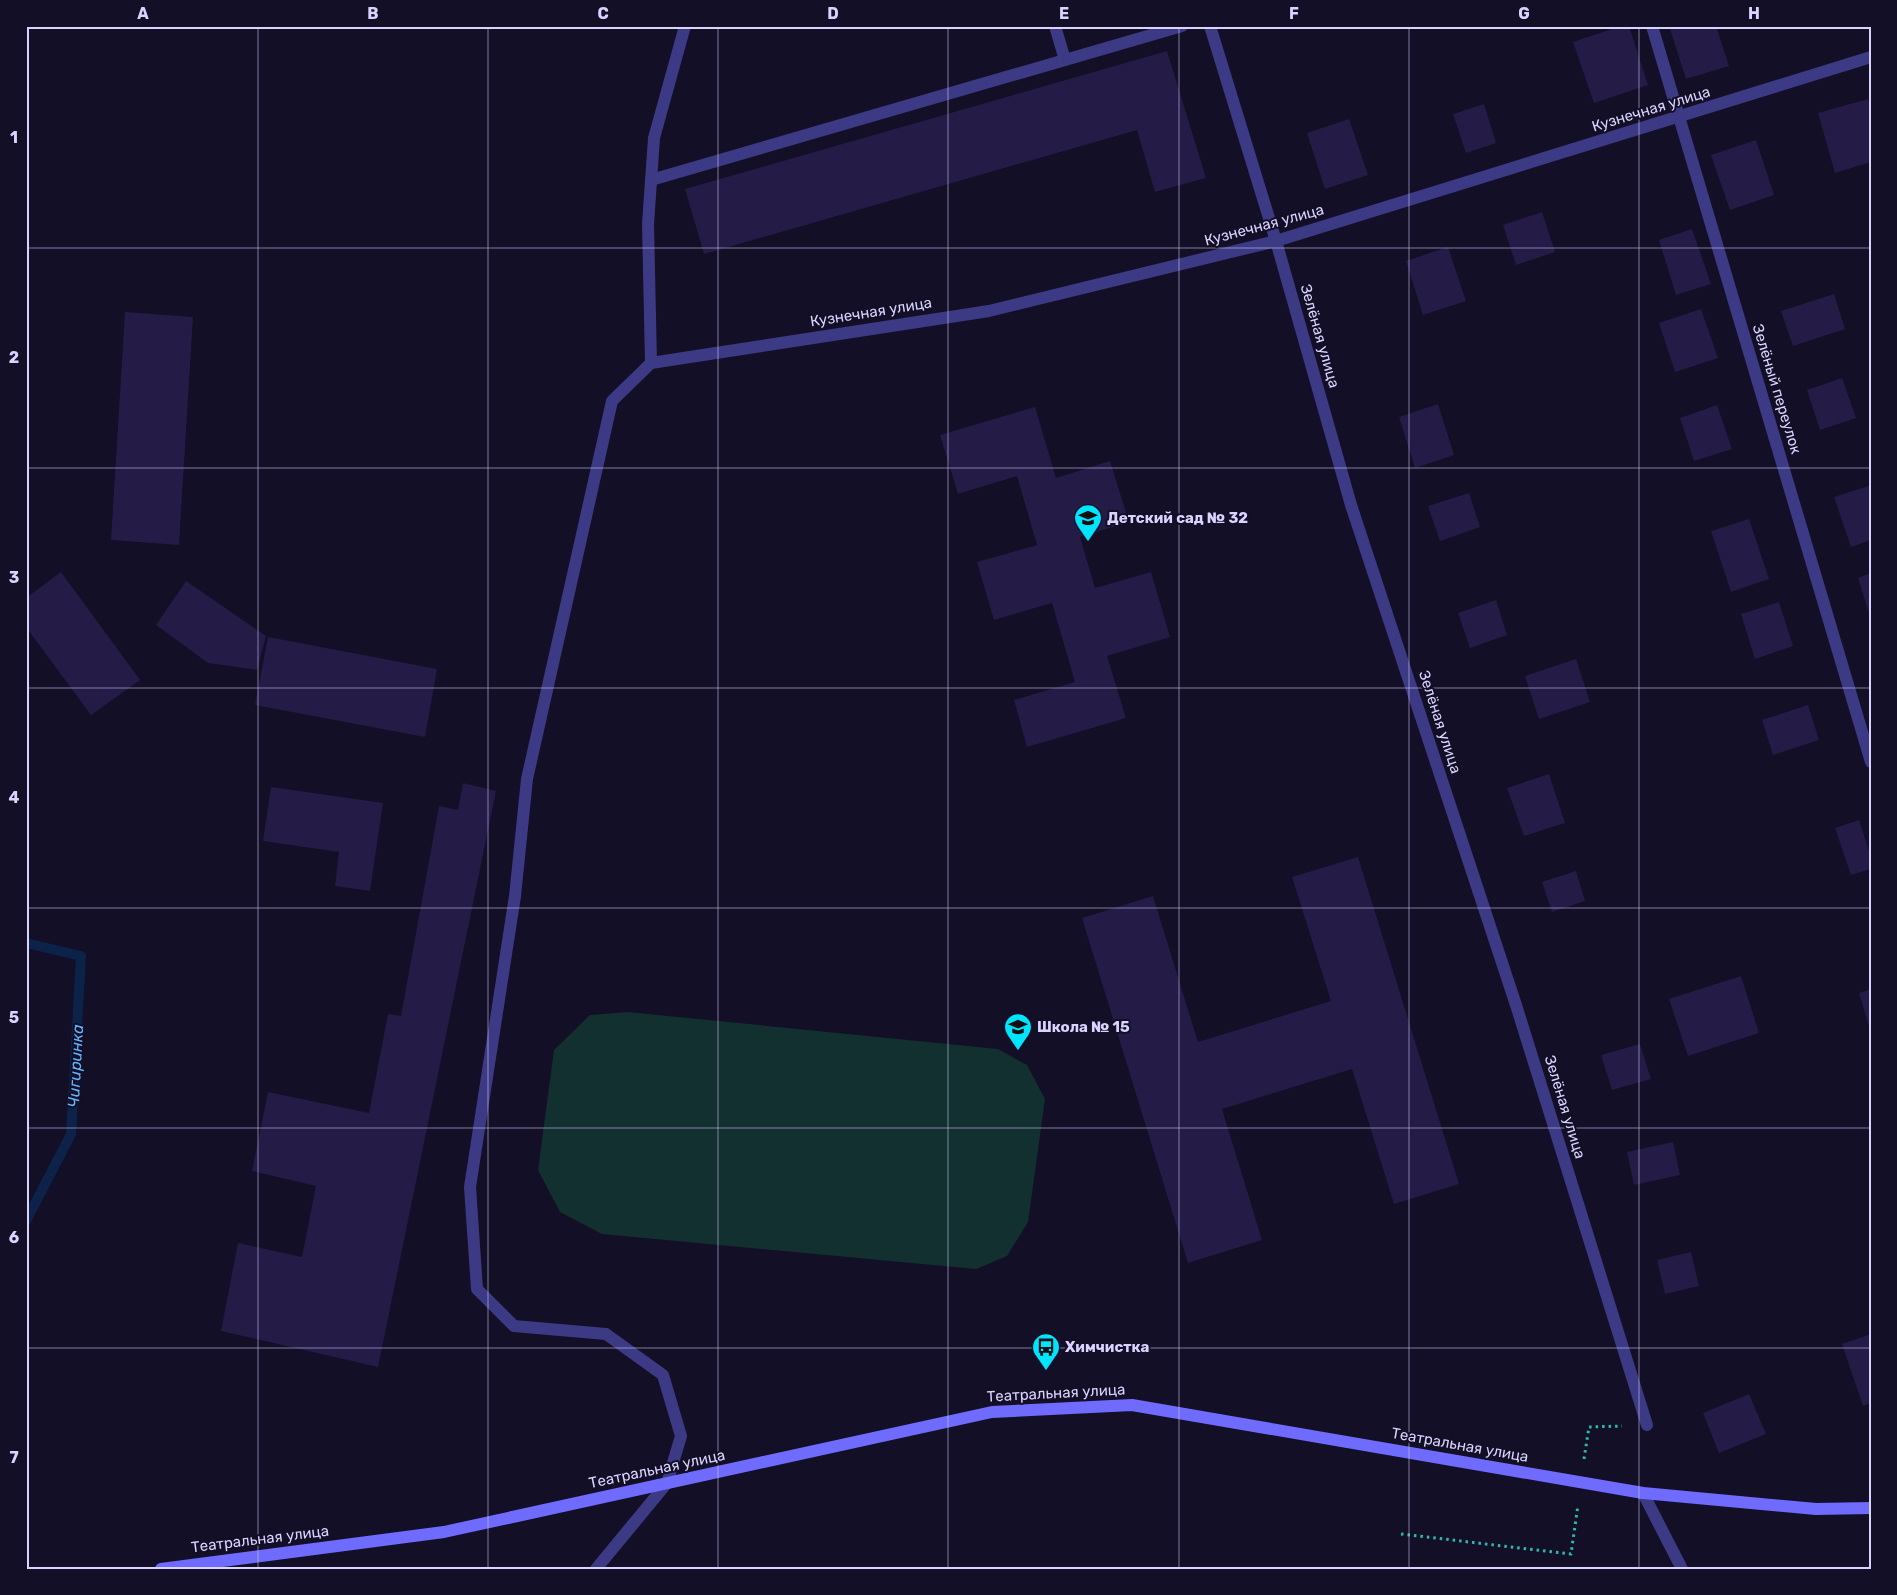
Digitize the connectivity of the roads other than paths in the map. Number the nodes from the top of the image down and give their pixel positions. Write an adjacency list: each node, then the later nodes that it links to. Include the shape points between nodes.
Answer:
1 (685, 26): 9 (street, via 654,138)
2 (1055, 26): 7 (street)
3 (1182, 26): 7 (street)
4 (1210, 26): 10 (street, Зелёная улица)
5 (1652, 26): 8 (street, Зелёный переулок)
6 (1871, 57): 8 (street, Кузнечная улица)
7 (1065, 60): 9 (street)
8 (1679, 118): 10 (street, Кузнечная улица); 12 (street, Зелёный переулок)
9 (651, 180): 11 (street, via 648,224)
10 (1276, 241): 11 (street, Кузнечная улица, via 989,310); 13 (street, Зелёная улица, via 1351,505 1516,1005)
11 (651, 363): 14 (street, via 612,401 526,779 515,896 470,1187 477,1289 514,1326 606,1334 663,1375 681,1436)
12 (1871, 762)
13 (1647, 1425)
14 (666, 1483): 15 (main road, Театральная улица, via 992,1412 1132,1405); 17 (main road, Театральная улица, via 444,1532); 18 (street)
15 (1643, 1494): 16 (main road, Театральная улица, via 1816,1509); 19 (street)
16 (1871, 1508)
17 (160, 1569)
18 (596, 1569)
19 (1682, 1569)

